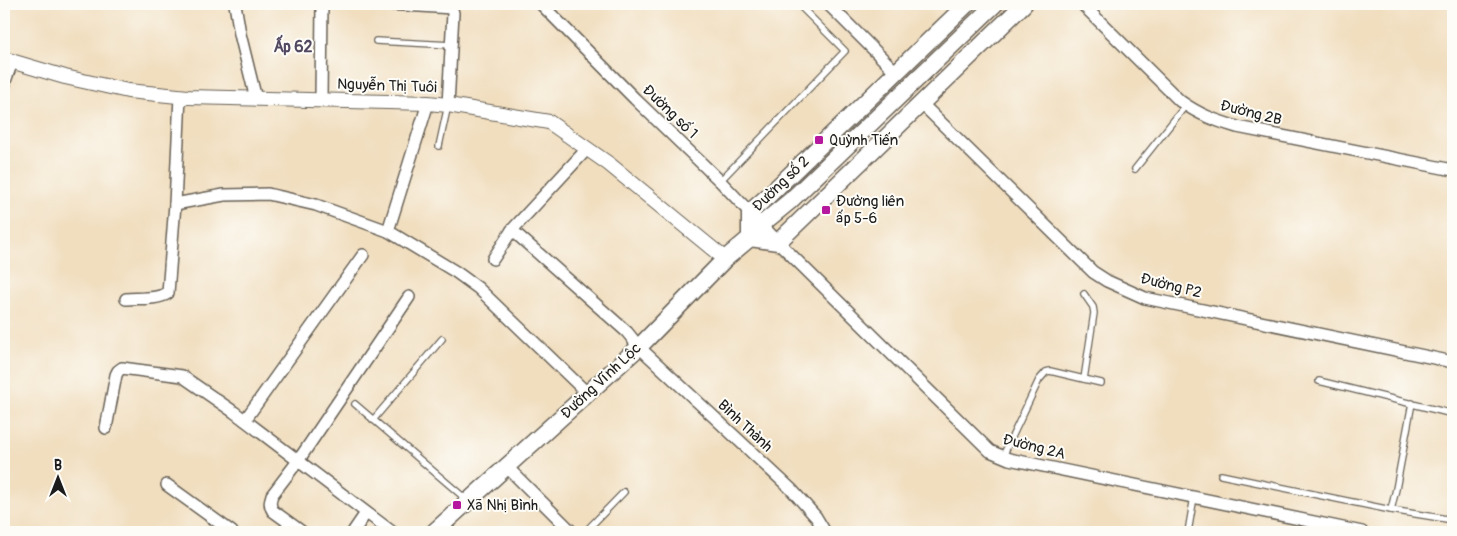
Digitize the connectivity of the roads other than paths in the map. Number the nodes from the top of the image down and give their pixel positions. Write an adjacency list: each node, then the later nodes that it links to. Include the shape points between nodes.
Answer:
1 (235, 4): 18 (street)
2 (322, 4): 19 (street)
3 (388, 4): 11 (street)
4 (541, 4): 28 (street, Đường số 1)
5 (798, 4): 28 (lane, via 845,52)
6 (828, 4): 15 (street)
7 (967, 4): 15 (main road, Đường số 2)
8 (995, 4): 31 (main road, Đường số 2)
9 (1024, 4): 21 (main road)
10 (1082, 4): 23 (street, Đường 2B)
11 (451, 6): 13 (street)
12 (376, 41): 13 (lane)
13 (452, 45): 22 (street)
14 (8, 61): 16 (street); 17 (street, Nguyễn Thị Tuôi, via 128,92)
15 (896, 72): 30 (main road, Đường số 2)
16 (4, 88)
17 (180, 96): 18 (street, Nguyễn Thị Tuôi); 29 (street)
18 (256, 99): 19 (street, Nguyễn Thị Tuôi)
19 (321, 100): 20 (street, Nguyễn Thị Tuôi)
20 (428, 103): 22 (street, Nguyễn Thị Tuôi); 33 (street)
21 (921, 103): 35 (main road); 44 (street, Đường P2, via 1093,272 1107,281 1145,298)
22 (448, 105): 24 (lane); 25 (street, Nguyễn Thị Tuôi, via 549,122)
23 (1186, 105): 26 (lane); 27 (street, Đường 2B, via 1217,122 1236,127)
24 (439, 146)
25 (587, 149): 32 (street); 38 (street, Nguyễn Thị Tuôi)
26 (1136, 169)
27 (1453, 170)
28 (720, 180): 30 (street, Đường số 1)
29 (174, 204): 33 (street, via 224,195 268,194 316,205); 41 (street, via 168,293)
30 (750, 212): 31 (street, Đường số 1); 34 (main road, Đường số 2)
31 (762, 224): 34 (main road, Đường Vĩnh Lộc); 35 (street, Đường số 1)
32 (512, 230): 37 (street); 43 (street, Bình Thành)
33 (388, 232): 48 (street, via 478,288)
34 (750, 238): 35 (main road); 38 (main road, Đường Vĩnh Lộc)
35 (778, 242): 55 (street, Đường 2A, via 990,451)
36 (363, 255): 52 (street)
37 (494, 259)
38 (725, 259): 43 (main road, Đường Vĩnh Lộc)
39 (1084, 294): 45 (lane, via 1094,313)
40 (409, 297): 56 (street)
41 (126, 299)
42 (442, 339): 53 (lane)
43 (639, 346): 48 (main road, Đường Vĩnh Lộc); 73 (street, Bình Thành, via 791,489)
44 (1453, 362)
45 (1084, 379): 47 (lane); 55 (lane, via 1050,371 1044,373)
46 (1319, 381): 49 (lane)
47 (1101, 383)
48 (588, 394): 57 (main road, Đường Vĩnh Lộc)
49 (1412, 403): 51 (lane); 63 (lane)
50 (355, 404): 53 (lane)
51 (1453, 414)
52 (245, 420): 54 (street, via 182,376 122,368 116,375); 56 (street)
53 (373, 420): 62 (lane)
54 (106, 428)
55 (1003, 456): 61 (street, Đường 2A)
56 (298, 461): 64 (street); 67 (street, via 272,495 270,506)
57 (506, 467): 62 (main road, Đường Vĩnh Lộc); 71 (street)
58 (1221, 475): 63 (lane)
59 (167, 485): 66 (street)
60 (624, 492): 72 (lane)
61 (1194, 497): 74 (lane); 75 (street, Đường 2A)
62 (468, 501): 70 (main road, Đường Vĩnh Lộc)
63 (1390, 510): 65 (lane)
64 (366, 513): 68 (street); 69 (street)
65 (1453, 520)
66 (232, 532)
67 (302, 532)
68 (353, 532)
69 (392, 532)
70 (435, 532)
71 (572, 532)
72 (585, 532)
73 (825, 532)
74 (1188, 532)
75 (1362, 532)

